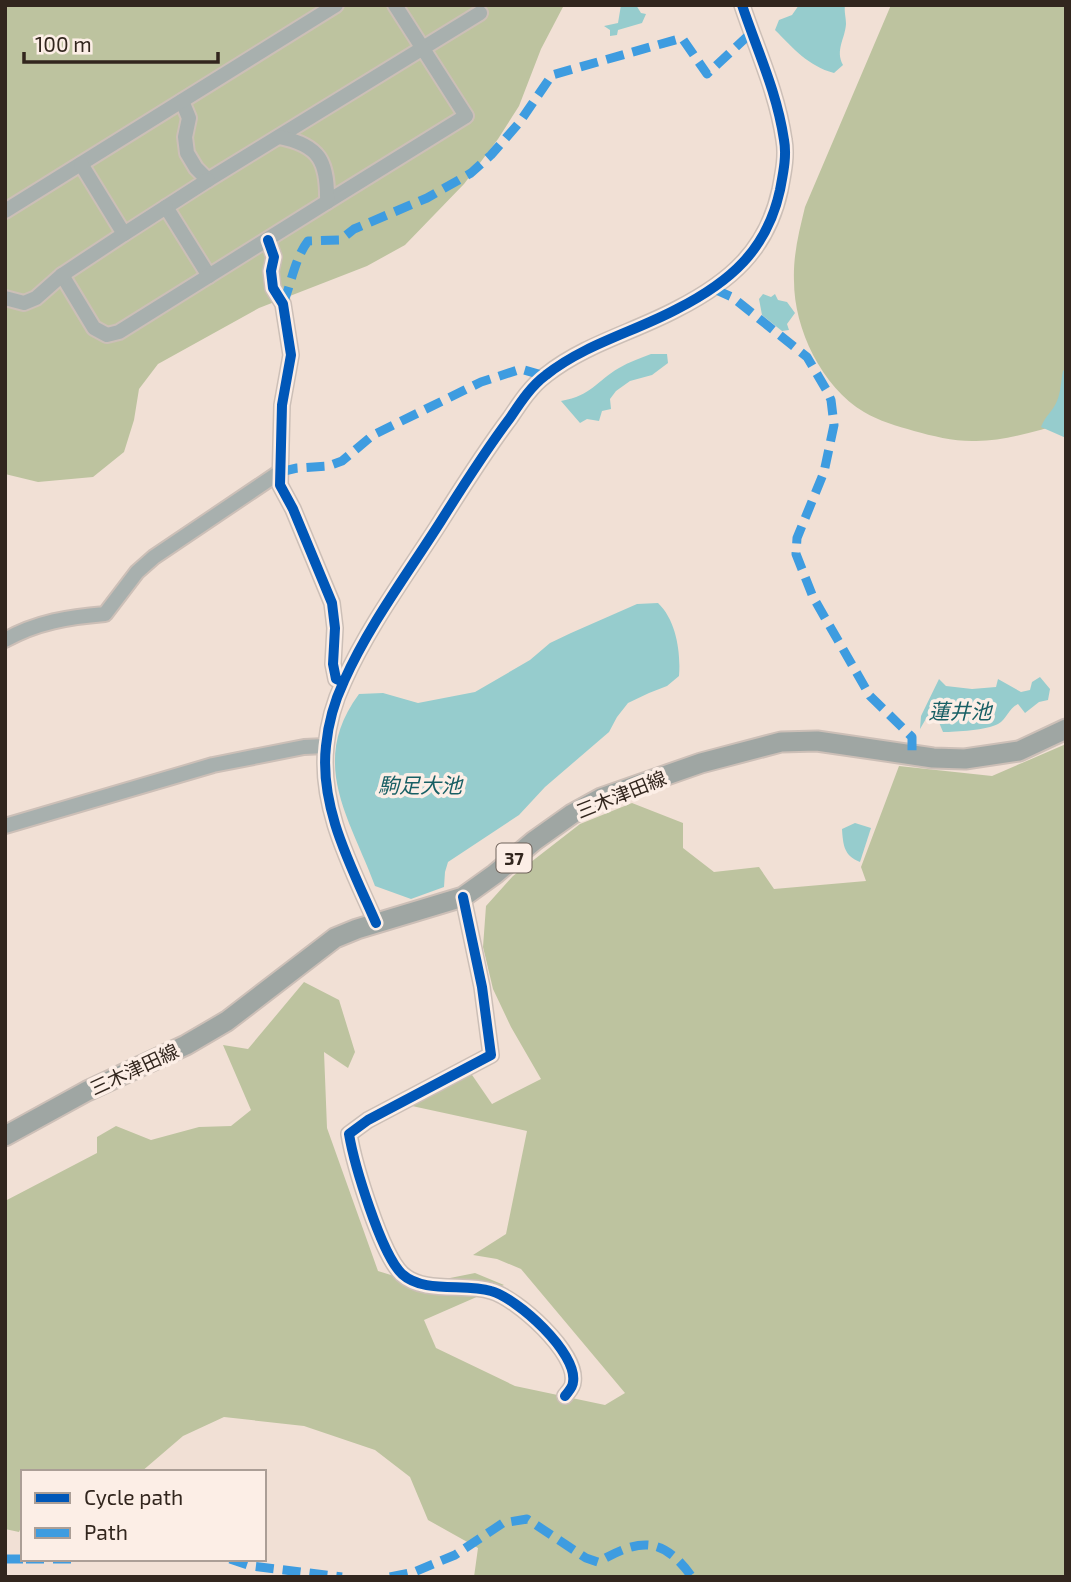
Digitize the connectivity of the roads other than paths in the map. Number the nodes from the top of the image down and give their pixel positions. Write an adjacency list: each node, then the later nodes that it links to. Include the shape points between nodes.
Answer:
1 (336, 5): 6 (street)
2 (396, 5): 5 (street)
3 (742, 5): 20 (street, via 770,79 785,143 784,173 764,237 743,264 714,289 577,354 526,396 488,447 369,633)
4 (480, 13): 5 (street)
5 (422, 49): 7 (street); 10 (street, via 466,116)
6 (182, 101): 8 (street); 9 (street, via 188,118 187,153)
7 (279, 137): 9 (street); 10 (street, via 294,140 318,155 325,165)
8 (81, 164): 12 (street); 13 (street)
9 (208, 180): 11 (street)
10 (327, 202): 14 (street)
11 (166, 207): 13 (street); 16 (street)
12 (5, 211)
13 (124, 234): 15 (street)
14 (268, 240): 16 (street); 18 (street, via 274,257 272,288 282,304 291,355 282,405)
15 (62, 275): 16 (street, via 94,328 107,335); 17 (street, via 24,303)
16 (209, 276)
17 (5, 298)
18 (280, 472): 19 (street, via 154,557 105,614 37,625); 20 (street, via 280,485 332,603 333,664 336,679)
19 (5, 640)
20 (343, 682): 22 (street)
21 (1066, 729): 24 (main road, 三木津田線 / 37, via 1019,751 965,760 817,741 781,742 736,753 647,781 582,808)
22 (326, 746): 23 (street, via 213,765); 25 (street, via 330,806)
23 (5, 826)
24 (463, 897): 25 (main road, 三木津田線 / 37); 27 (street, via 491,1055 368,1120 349,1134 352,1155 399,1271 409,1279 437,1286 469,1287 506,1297 560,1348 572,1368 573,1384)
25 (376, 923): 26 (main road, 三木津田線 / 37, via 335,938 228,1021 187,1045)
26 (5, 1136)
27 (565, 1396)

